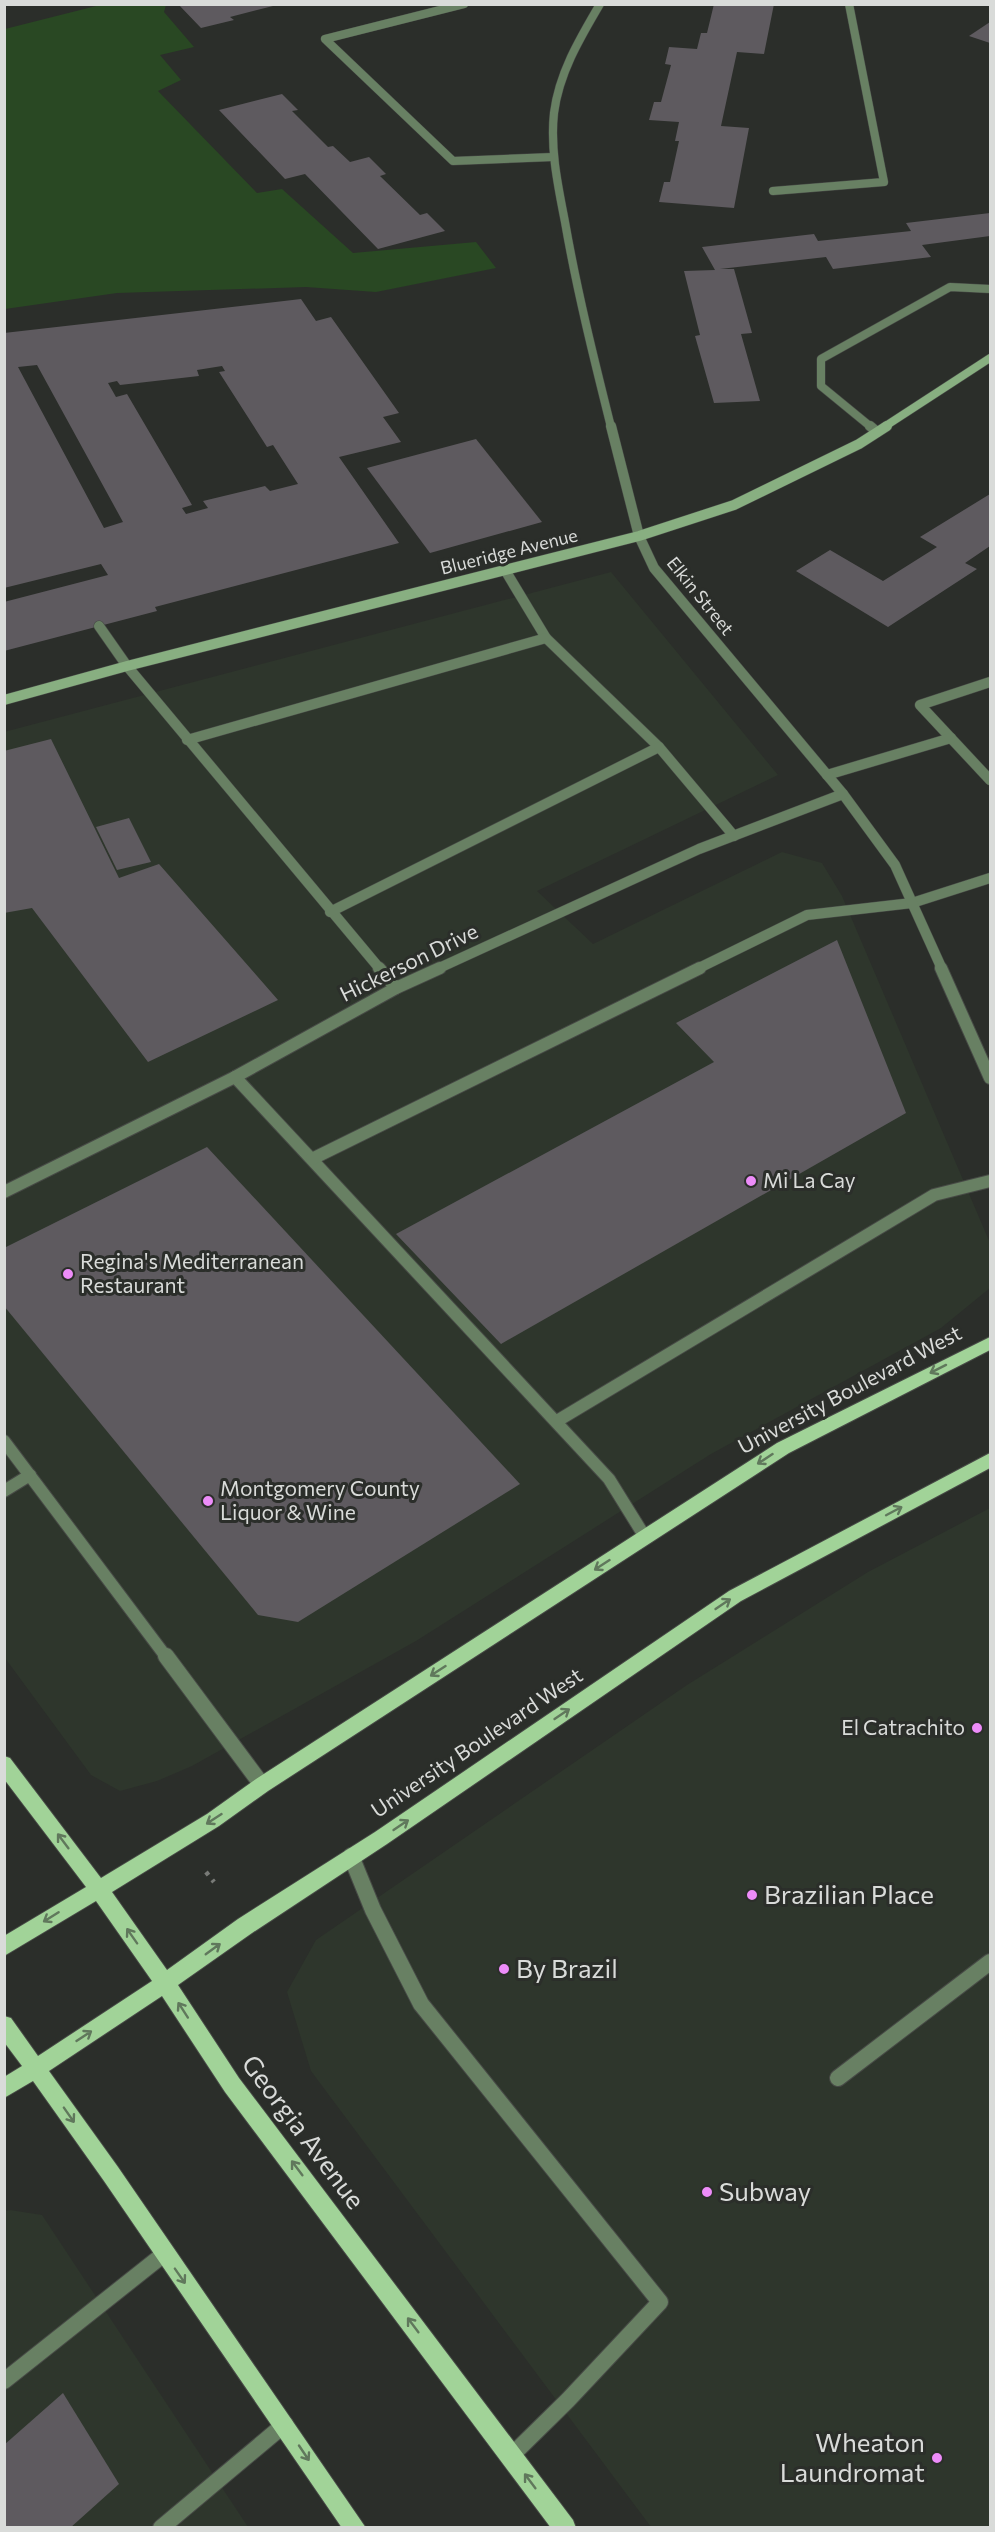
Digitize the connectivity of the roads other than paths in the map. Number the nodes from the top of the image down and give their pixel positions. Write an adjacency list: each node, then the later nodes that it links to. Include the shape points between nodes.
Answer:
1 (464, 4): 4 (street, via 325,39 453,160)
2 (600, 4): 4 (street, Elkin Street, via 576,44 564,74 554,112)
3 (849, 4): 5 (street, via 884,182)
4 (553, 157): 9 (street, Elkin Street, via 574,272)
5 (773, 191)
6 (990, 289): 8 (street, via 950,287 821,359 821,386)
7 (988, 361): 8 (street, Blueridge Avenue)
8 (877, 432): 9 (street, Blueridge Avenue, via 734,505)
9 (639, 536): 10 (street, Blueridge Avenue); 19 (street, Elkin Street, via 654,568)
10 (506, 570): 12 (street); 13 (street, Blueridge Avenue)
11 (99, 626): 13 (street)
12 (546, 638): 17 (street); 18 (street)
13 (127, 666): 15 (street, Blueridge Avenue); 17 (street)
14 (990, 682): 16 (street, via 920,705)
15 (4, 700)
16 (951, 738): 19 (street); 20 (street)
17 (188, 740): 25 (street)
18 (659, 747): 22 (street); 25 (street)
19 (827, 775): 21 (street, Elkin Street)
20 (990, 780)
21 (843, 794): 22 (street, Hickerson Drive); 24 (street, Elkin Street, via 895,865)
22 (734, 836): 26 (street, Hickerson Drive)
23 (990, 878): 24 (street)
24 (912, 903): 28 (street, Elkin Street); 29 (street, via 807,915)
25 (330, 912): 26 (street)
26 (396, 988): 27 (street, Hickerson Drive)
27 (235, 1077): 29 (street); 31 (street, Hickerson Drive)
28 (990, 1078)
29 (312, 1159): 33 (street)
30 (990, 1181): 33 (street, via 934,1195)
31 (4, 1192)
32 (990, 1343): 38 (main road, University Boulevard West, one-way to 38, via 783,1448)
33 (557, 1421): 38 (street, via 609,1479)
34 (4, 1441): 36 (street)
35 (990, 1460): 41 (main road, University Boulevard West, one-way to 35, via 735,1596)
36 (30, 1475): 37 (street); 40 (street)
37 (4, 1491)
38 (645, 1537): 40 (main road, University Boulevard West, one-way to 40)
39 (4, 1764): 42 (main road, Georgia Avenue, one-way to 39)
40 (262, 1785): 42 (main road, University Boulevard West, one-way to 42, via 213,1820)
41 (351, 1856): 45 (main road, University Boulevard West, one-way to 41); 53 (street, via 373,1910 421,2004 660,2302)
42 (98, 1888): 43 (main road, University Boulevard West, one-way to 43); 45 (main road, Georgia Avenue, one-way to 42)
43 (4, 1947)
44 (990, 1962): 48 (street)
45 (165, 1983): 47 (main road, University Boulevard West, one-way to 45); 53 (main road, Georgia Avenue, one-way to 45, via 232,2085)
46 (4, 2025): 47 (main road)
47 (35, 2068): 49 (main road, University Boulevard West); 50 (main road, one-way to 50)
48 (838, 2078)
49 (4, 2089)
50 (164, 2254): 51 (street); 52 (main road, one-way to 52)
51 (4, 2381)
52 (285, 2424): 55 (street); 56 (main road, one-way to 56)
53 (511, 2456): 54 (main road, Georgia Avenue, one-way to 53)
54 (561, 2526)
55 (161, 2528)
56 (355, 2528)

